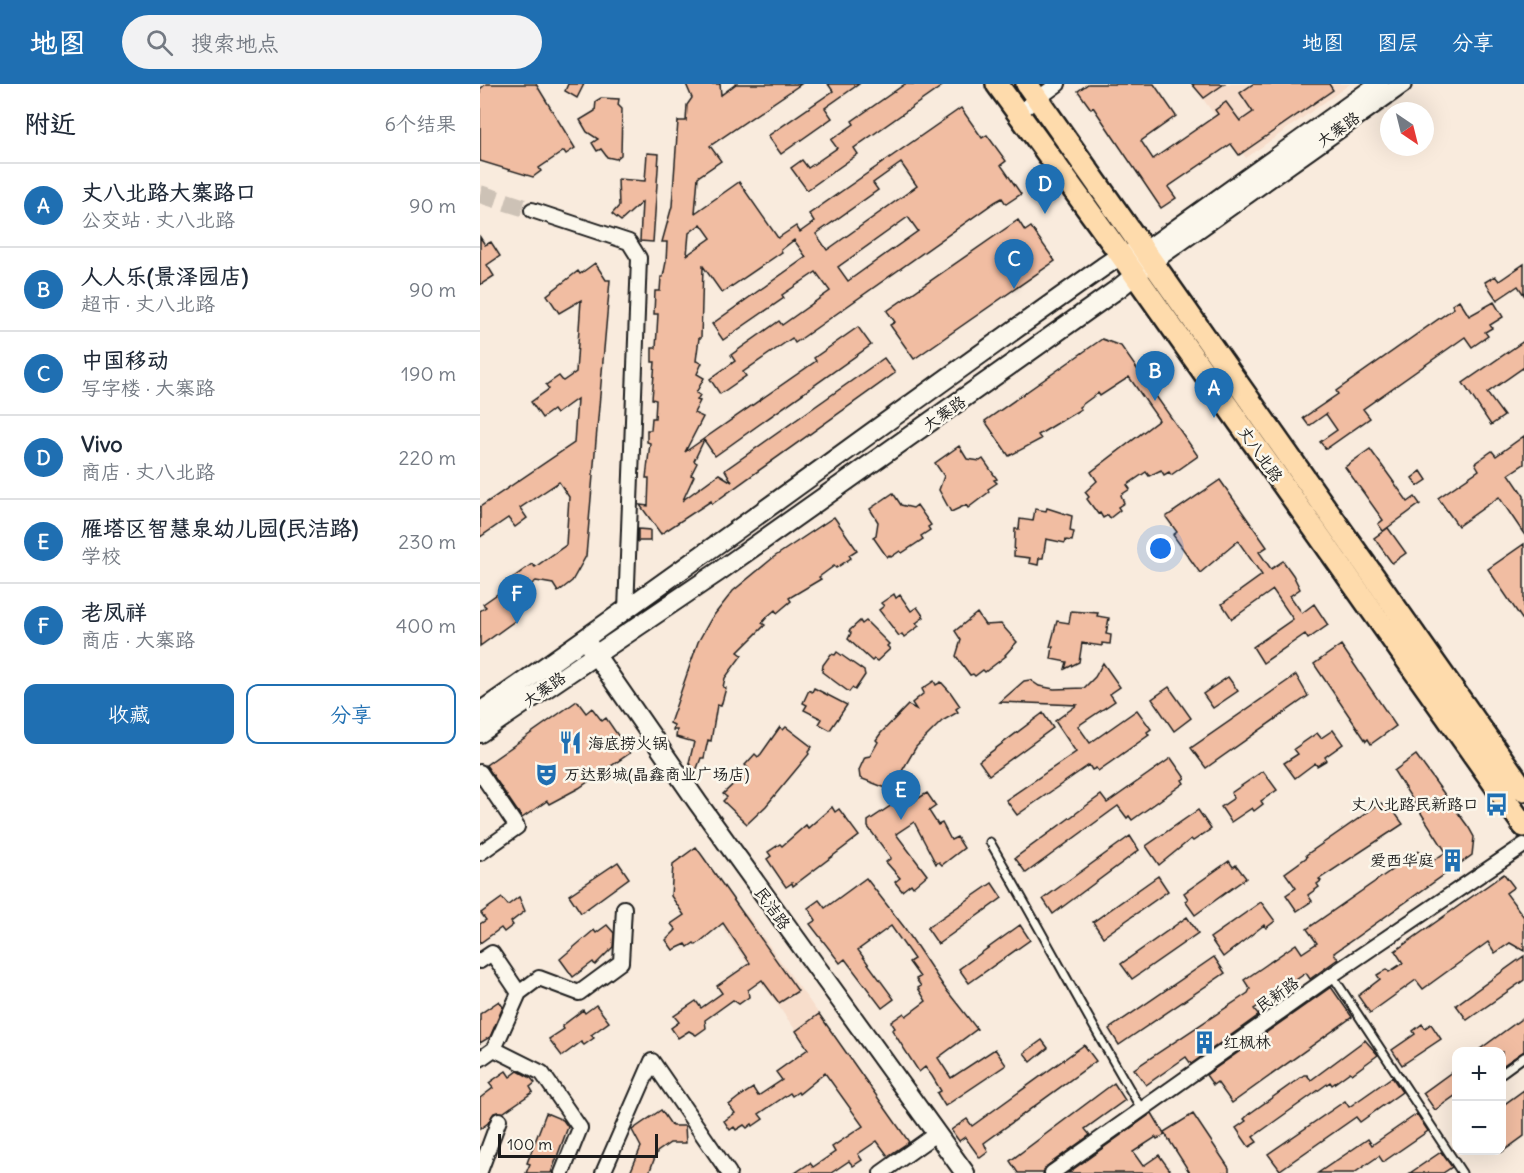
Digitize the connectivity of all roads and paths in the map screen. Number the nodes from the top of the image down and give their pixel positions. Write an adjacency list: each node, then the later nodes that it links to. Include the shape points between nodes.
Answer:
1 (997, 84): 6 (main road, 丈八北路)
2 (1058, 84): 5 (street)
3 (1379, 84): 9 (main road, 大寨路)
4 (1402, 84): 9 (main road, 大寨路)
5 (1033, 92): 6 (street); 9 (main road, 丈八北路)
6 (1018, 113): 8 (main road, 丈八北路)
7 (532, 210): 10 (street, via 629,242 639,258)
8 (1121, 255): 9 (main road, 丈八北路); 10 (main road, 大寨路, via 897,412)
9 (1144, 264): 11 (main road, 大寨路, via 718,572); 15 (main road, 丈八北路); 16 (main road, 丈八北路)
10 (626, 611): 11 (main road, 大寨路)
11 (590, 647): 12 (main road, 大寨路); 13 (main road, 大寨路); 30 (main road, 民洁路)
12 (480, 712)
13 (480, 733)
14 (480, 772): 19 (street, via 518,827)
15 (1524, 790)
16 (1524, 826)
17 (990, 842): 28 (lane)
18 (1524, 845): 22 (street, 民新路)
19 (480, 853)
20 (624, 908): 23 (street, via 621,962 579,993 539,978)
21 (480, 961): 23 (street, via 492,953)
22 (1332, 975): 28 (street, 民新路); 38 (lane)
23 (519, 993): 24 (street)
24 (494, 1049): 26 (street); 32 (street, via 542,1073 580,1128)
25 (1524, 1057): 27 (lane)
26 (480, 1059)
27 (1506, 1070)
28 (1142, 1110): 37 (street, 民新路)
29 (499, 1120): 31 (street)
30 (937, 1133): 35 (street); 36 (main road, 民洁路)
31 (480, 1171)
32 (562, 1173)
33 (603, 1173): 34 (street, via 652,1061)
34 (729, 1173)
35 (881, 1173)
36 (965, 1173)
37 (1052, 1173)
38 (1462, 1173)

